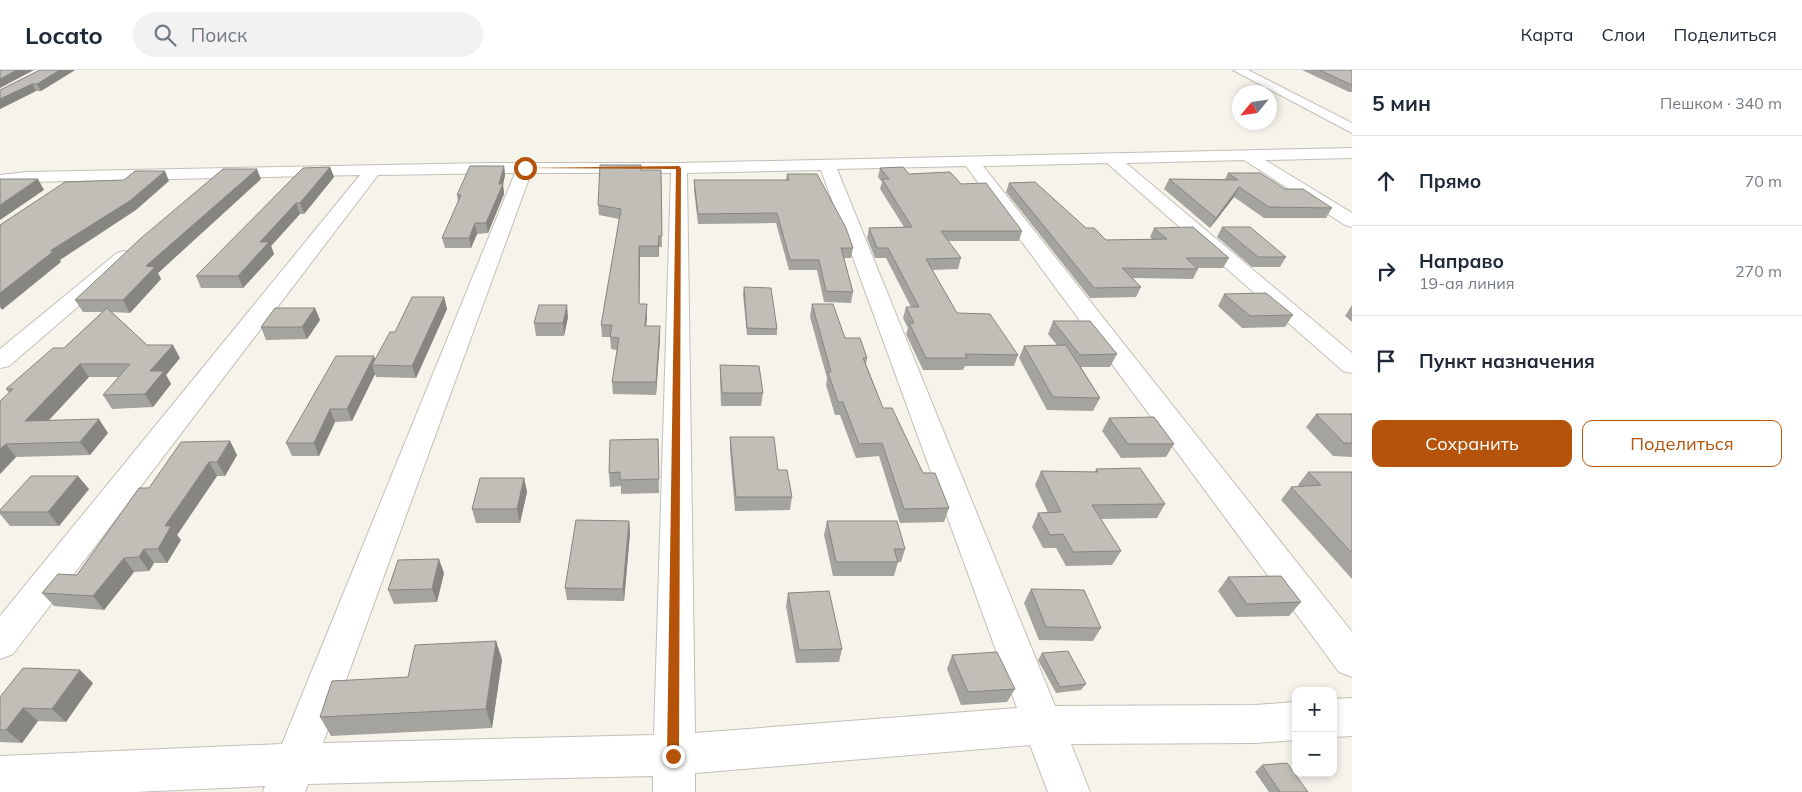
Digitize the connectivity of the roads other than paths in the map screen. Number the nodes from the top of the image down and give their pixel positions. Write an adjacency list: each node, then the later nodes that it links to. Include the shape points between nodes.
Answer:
1 (1239, 70): 2 (street)
2 (1352, 129)
3 (1352, 153): 4 (street)
4 (1248, 156): 5 (street); 16 (street)
5 (1111, 158): 6 (street); 19 (street)
6 (971, 162): 7 (street); 21 (street)
7 (827, 165): 9 (street); 25 (street)
8 (525, 168): 9 (street); 10 (street); 28 (street)
9 (679, 168): 26 (street)
10 (373, 170): 11 (street); 20 (street)
11 (222, 174): 12 (street); 15 (street)
12 (78, 177): 13 (street); 14 (street)
13 (2, 180)
14 (55, 193)
15 (200, 193)
16 (1352, 221)
17 (141, 243): 18 (street)
18 (0, 361)
19 (1352, 366)
20 (0, 643)
21 (1352, 660)
22 (1352, 717): 23 (street)
23 (1337, 718)
24 (1292, 721): 25 (street)
25 (1042, 725): 26 (street); 29 (street)
26 (674, 774): 28 (street)
27 (0, 777): 28 (street)
28 (290, 778)
29 (1069, 792)

